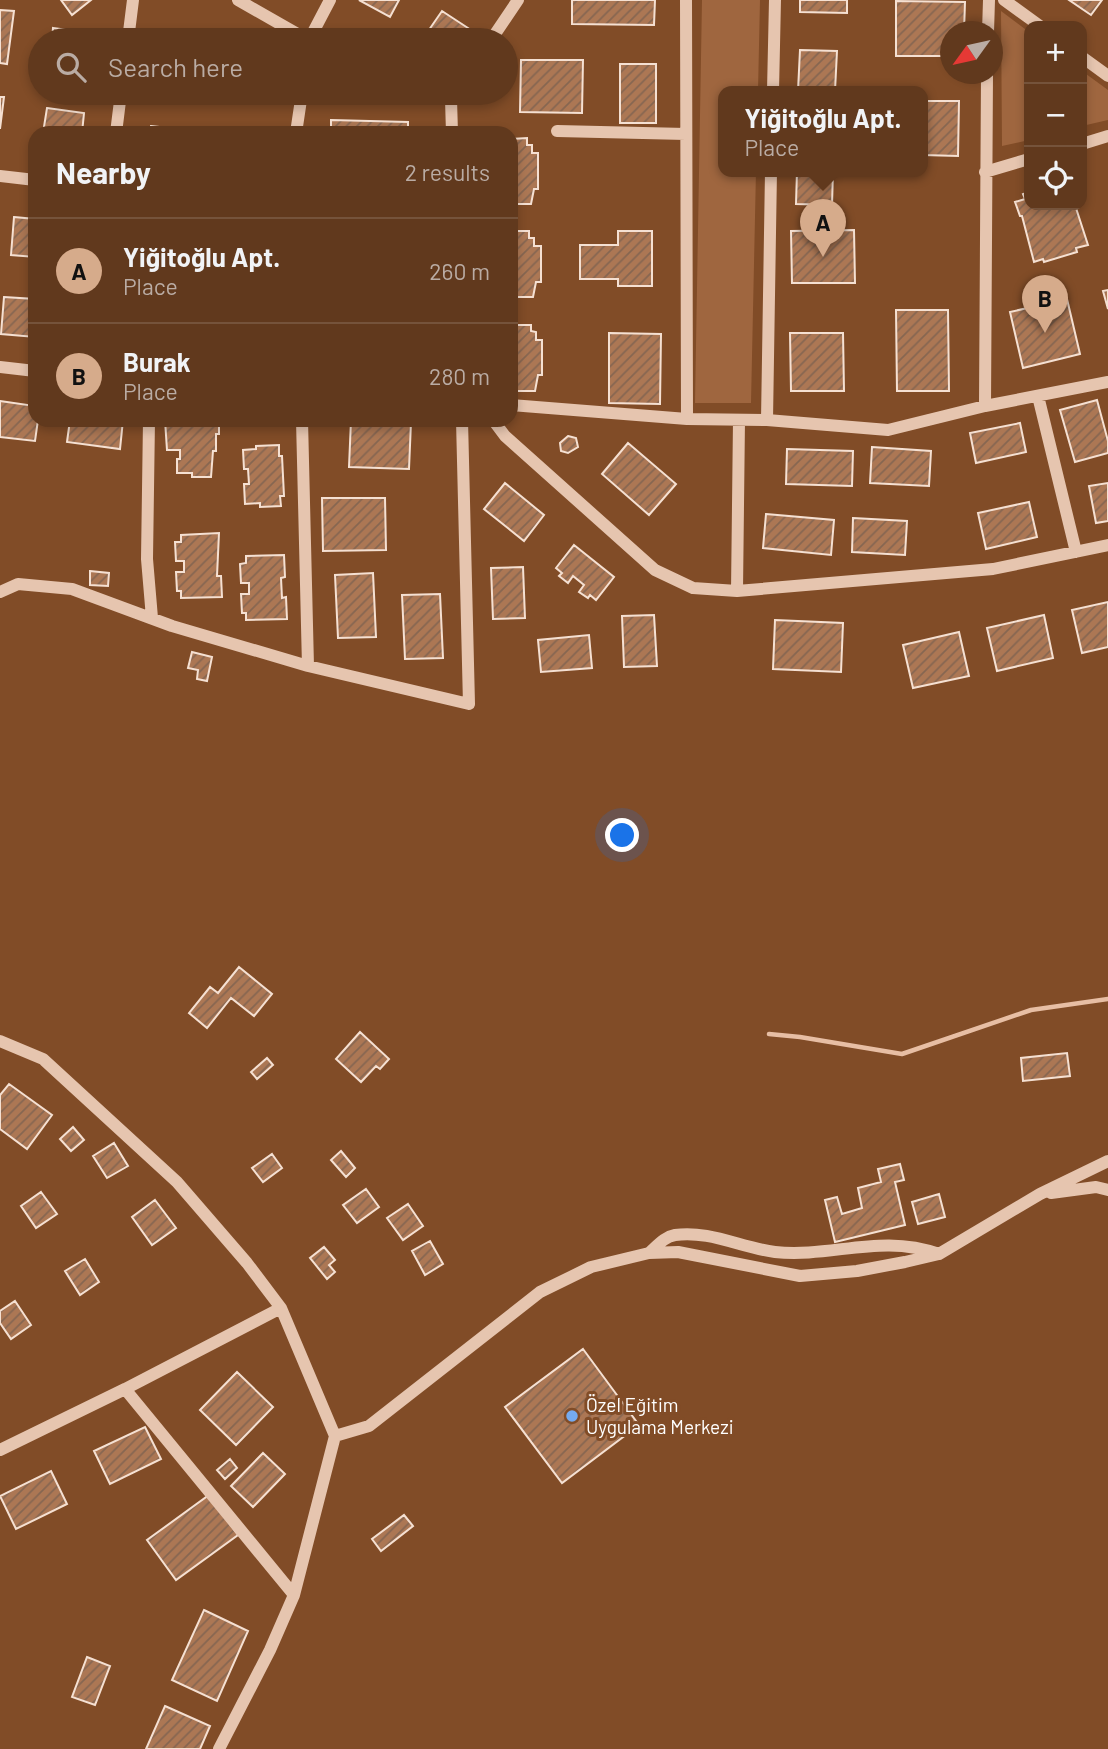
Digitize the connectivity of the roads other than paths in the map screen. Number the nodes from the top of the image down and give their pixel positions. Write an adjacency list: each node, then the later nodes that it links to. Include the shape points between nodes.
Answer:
1 (133, 0): 11 (street)
2 (238, 0): 12 (street)
3 (330, 0): 13 (street)
4 (518, 0): 14 (street)
5 (686, 0): 26 (street)
6 (775, 0): 18 (street)
7 (989, 0): 9 (street)
8 (1004, 0): 10 (street)
9 (988, 21)
10 (1033, 21)
11 (130, 28)
12 (288, 28)
13 (315, 28)
14 (499, 28)
15 (1087, 61): 16 (street)
16 (1108, 76)
17 (987, 84): 30 (street)
18 (773, 86)
19 (120, 105): 22 (street)
20 (300, 105): 23 (street)
21 (454, 105): 24 (street)
22 (118, 126)
23 (297, 126)
24 (452, 126)
25 (557, 131): 26 (street)
26 (686, 134): 40 (street)
27 (1108, 136): 28 (street)
28 (1087, 142)
29 (1024, 160): 30 (street)
30 (985, 172): 39 (street)
31 (0, 176): 33 (street)
32 (771, 177): 42 (street)
33 (28, 179)
34 (0, 367): 35 (street)
35 (28, 370)
36 (1108, 383): 37 (street)
37 (1038, 396): 39 (street); 48 (street)
38 (518, 406): 40 (street)
39 (985, 406): 42 (street, via 888,430)
40 (687, 419): 41 (street)
41 (739, 420): 42 (street); 49 (street)
42 (766, 420)
43 (149, 427): 51 (street, via 147,559)
44 (302, 427): 52 (street)
45 (461, 427): 52 (street, via 469,704)
46 (498, 427): 49 (street, via 654,570 693,588)
47 (1108, 545): 48 (street)
48 (1076, 552): 49 (street, via 993,569)
49 (737, 591)
50 (0, 593): 51 (street, via 18,584 72,589)
51 (152, 618): 52 (street)
52 (308, 666)
53 (0, 1041): 59 (street, via 43,1059 177,1182)
54 (1108, 1161): 56 (street)
55 (1108, 1190): 56 (street, via 1096,1187)
56 (1040, 1194): 58 (street)
57 (649, 1253): 58 (street, via 678,1252 800,1276 857,1271); 58 (street, via 665,1238 677,1235 727,1240 774,1252 916,1245); 61 (street, via 591,1267 540,1292 369,1426)
58 (939, 1254)
59 (281, 1308): 60 (street); 61 (street)
60 (125, 1389): 62 (street); 63 (street)
61 (334, 1436): 63 (street)
62 (0, 1450)
63 (294, 1595): 64 (street)
64 (219, 1749)

